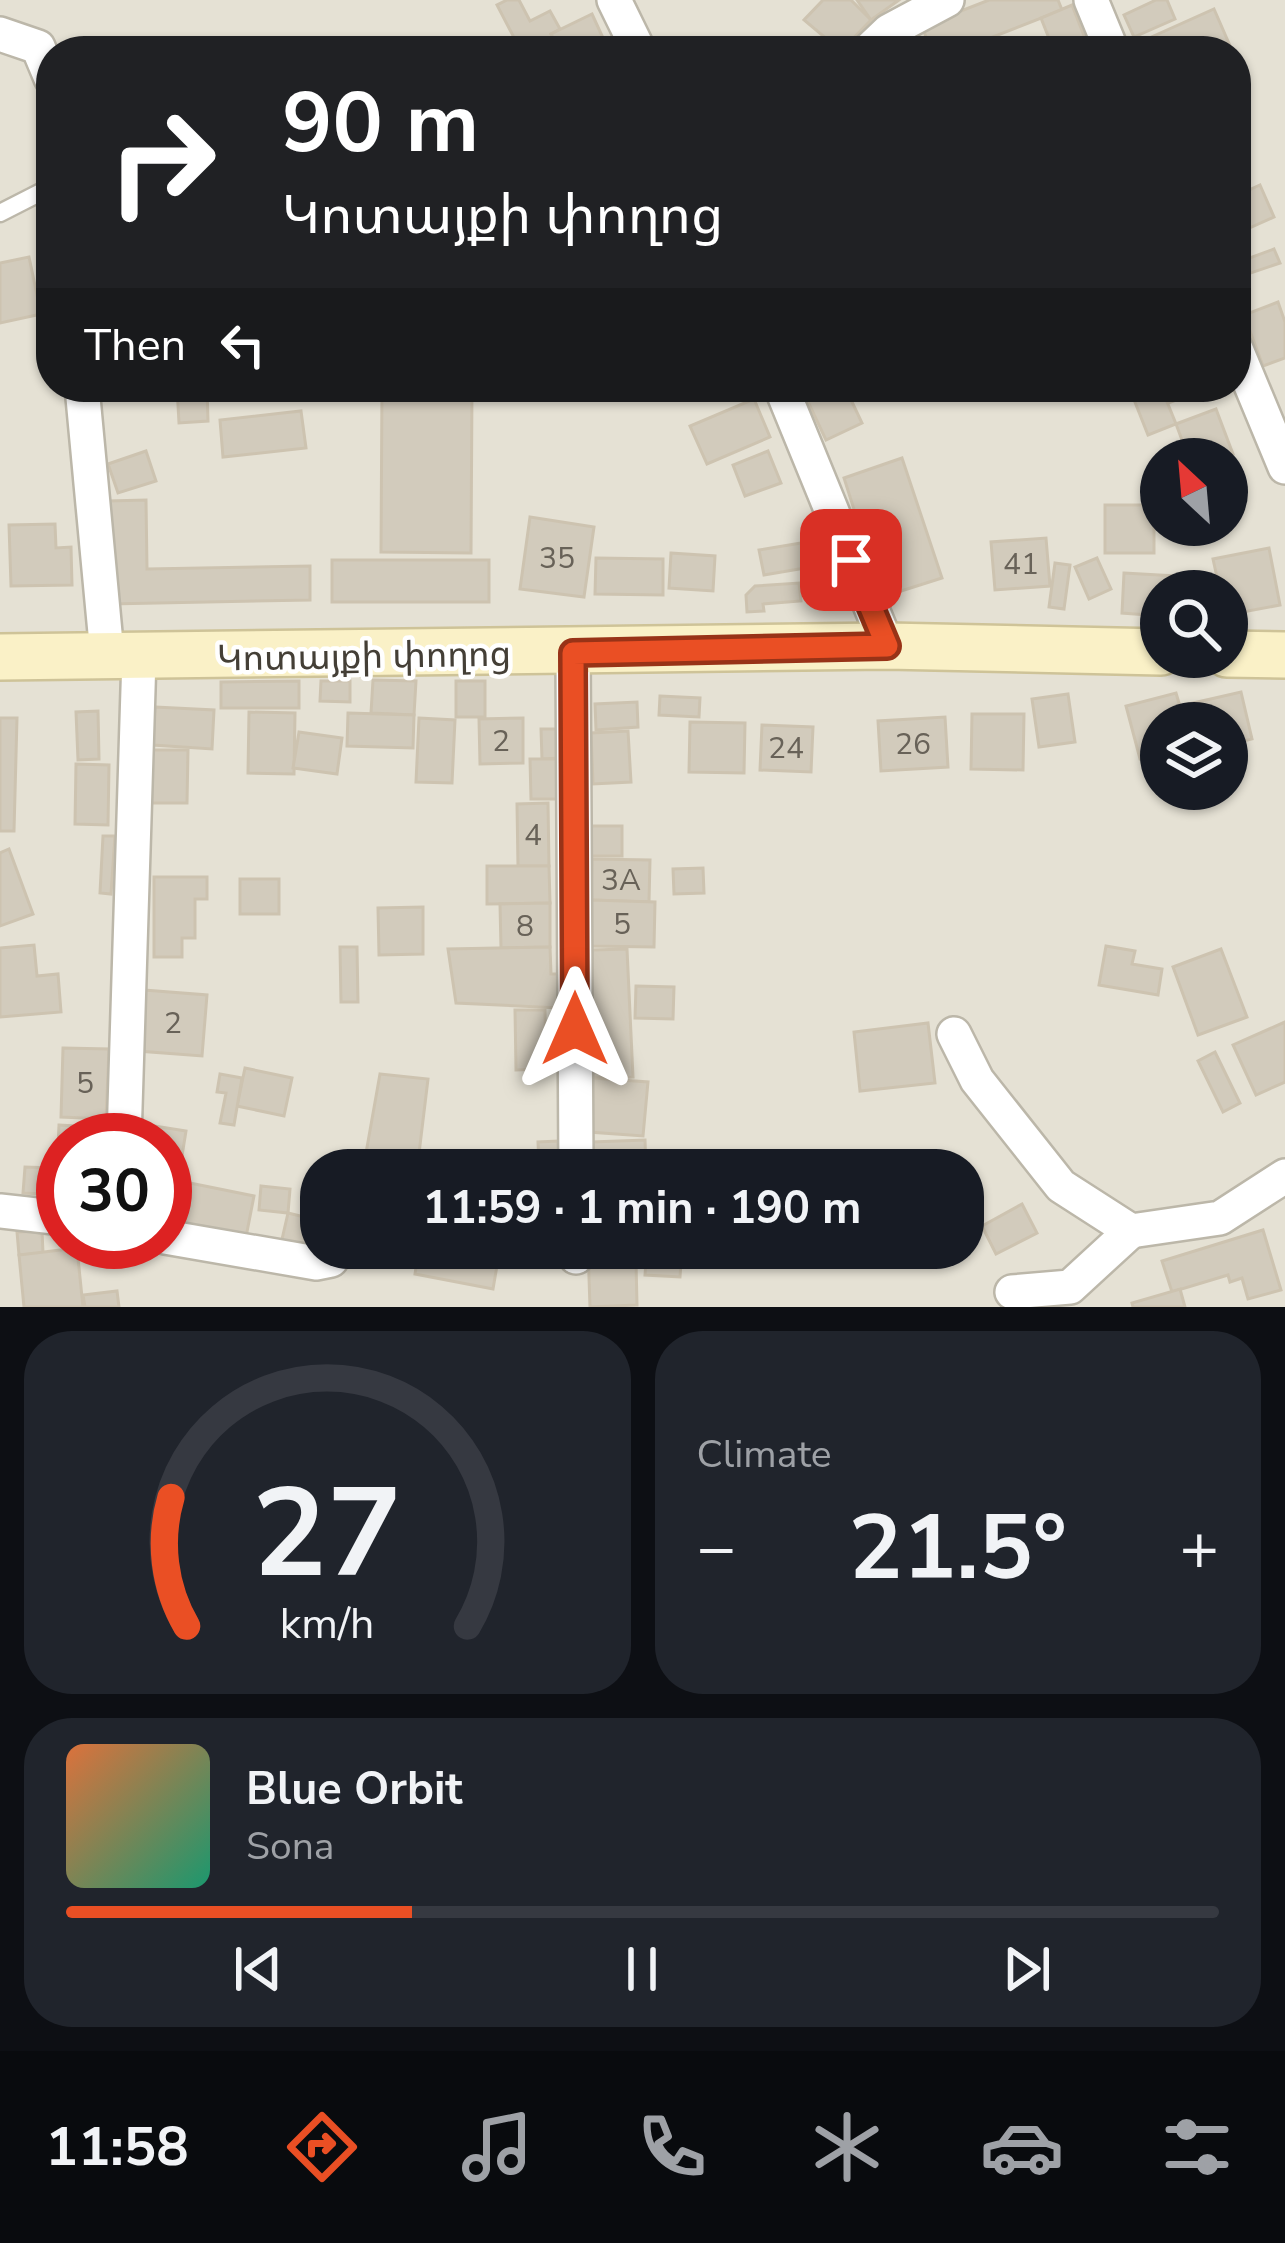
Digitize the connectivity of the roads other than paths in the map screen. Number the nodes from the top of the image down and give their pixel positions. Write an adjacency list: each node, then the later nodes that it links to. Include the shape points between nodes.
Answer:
1 (614, 0): 5 (street)
2 (947, 0): 6 (street)
3 (1091, 0): 7 (street)
4 (0, 34): 8 (street)
5 (632, 36)
6 (884, 36)
7 (1106, 36)
8 (36, 46)
9 (36, 195): 10 (lane)
10 (0, 213)
11 (1251, 385): 14 (street)
12 (84, 402): 20 (street)
13 (787, 402): 15 (street)
14 (1285, 467)
15 (887, 646): 16 (main road, Կոտայքի փողոց); 17 (main road, Կոտայքի փողոց)
16 (1140, 652)
17 (573, 653): 20 (main road, Կոտայքի փողոց); 24 (street)
18 (1248, 654): 19 (main road)
19 (1285, 655)
20 (123, 656): 21 (main road, Կոտայքի փողոց); 23 (street)
21 (0, 657)
22 (954, 1034): 28 (street, via 976,1080 1061,1186)
23 (124, 1113)
24 (575, 1149)
25 (1285, 1177): 28 (street, via 1220,1218)
26 (0, 1211): 27 (street)
27 (36, 1215)
28 (1131, 1232): 31 (street, via 1070,1287)
29 (192, 1242): 30 (street)
30 (300, 1260)
31 (1012, 1292)

